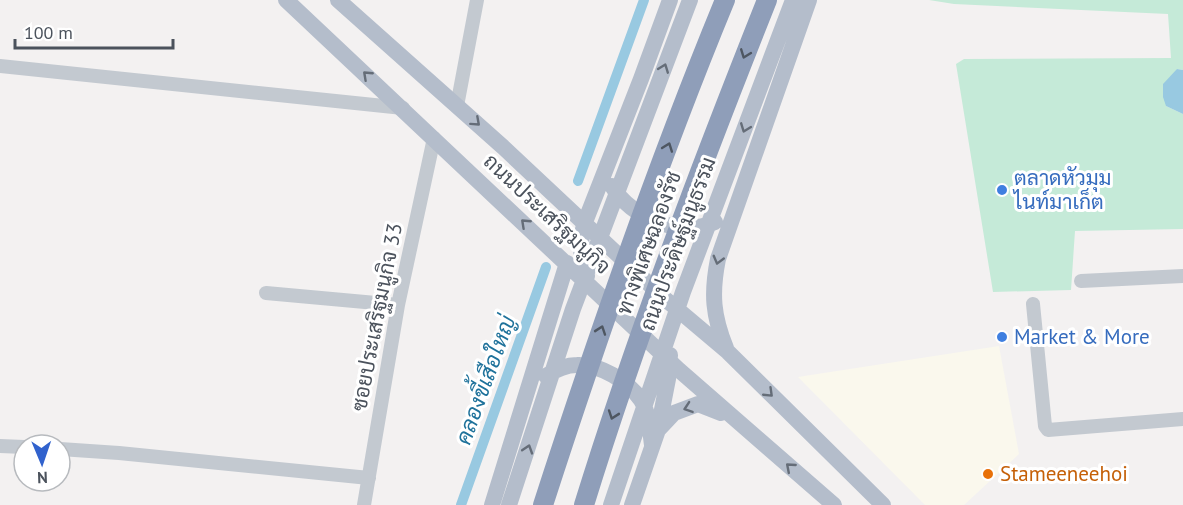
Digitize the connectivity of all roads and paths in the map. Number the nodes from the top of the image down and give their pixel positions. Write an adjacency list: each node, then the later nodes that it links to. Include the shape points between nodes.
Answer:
1 (286, 0): 12 (main road, ถนนประเสริฐมนูกิจ, one-way to 1)
2 (338, 0): 11 (main road, ถนนประเสริฐมนูกิจ)
3 (477, 0): 11 (street)
4 (670, 0): 14 (main road)
5 (690, 0): 35 (main road, one-way to 5, via 573,309)
6 (725, 0): 36 (highway, ทางพิเศษฉลองรัช, one-way to 6, via 639,224)
7 (767, 0): 37 (highway, ทางพิเศษฉลองรัช, one-way to 37, via 653,303)
8 (793, 0): 38 (main road, ถนนประดิษฐ์มนูธรรม, one-way to 38, via 683,292)
9 (810, 0): 15 (main road)
10 (0, 66): 12 (street)
11 (457, 106): 16 (main road, ถนนประเสริฐมนูกิจ, one-way to 16)
12 (402, 108): 13 (main road, ถนนประเสริฐมนูกิจ)
13 (434, 138): 17 (main road, ถนนประเสริฐมนูกิจ, one-way to 13); 24 (street, ซอยประเสริฐมนูกิจ 33)
14 (609, 162): 15 (main road, via 611,184 618,196 654,220 677,228 699,228 719,220); 16 (main road)
15 (736, 204): 25 (main road, one-way to 25, via 713,282 714,314)
16 (585, 222): 20 (main road, via 581,254); 22 (main road, ถนนประเสริฐมนูกิจ)
17 (567, 263): 20 (main road, ถนนประเสริฐมนูกิจ); 27 (main road)
18 (1183, 276): 19 (street)
19 (1081, 281)
20 (592, 288): 26 (main road, ถนนประเสริฐมนูกิจ)
21 (266, 293): 24 (street)
22 (664, 298): 25 (main road, ถนนประเสริฐมนูกิจ); 26 (main road, via 669,315)
23 (1033, 304): 28 (street, via 1048,430)
24 (398, 305): 32 (street, ซอยประเสริฐมนูกิจ 33)
25 (728, 352): 41 (main road, ถนนประเสริฐมนูกิจ, one-way to 41)
26 (670, 360): 29 (main road, ถนนประเสริฐมนูกิจ); 30 (main road)
27 (523, 408): 30 (main road, via 546,375 561,367 597,368 632,388 642,401); 34 (main road)
28 (1183, 419)
29 (737, 422): 30 (main road, one-way to 30, via 698,404 674,413); 40 (main road, ถนนประเสริฐมนูกิจ, one-way to 29)
30 (655, 437): 39 (main road)
31 (72, 450): 32 (street)
32 (369, 478): 33 (street, ซอยประเสริฐมนูกิจ 33)
33 (364, 505)
34 (492, 505)
35 (509, 505)
36 (543, 505)
37 (584, 505)
38 (611, 505)
39 (632, 505)
40 (834, 505)
41 (884, 505)

